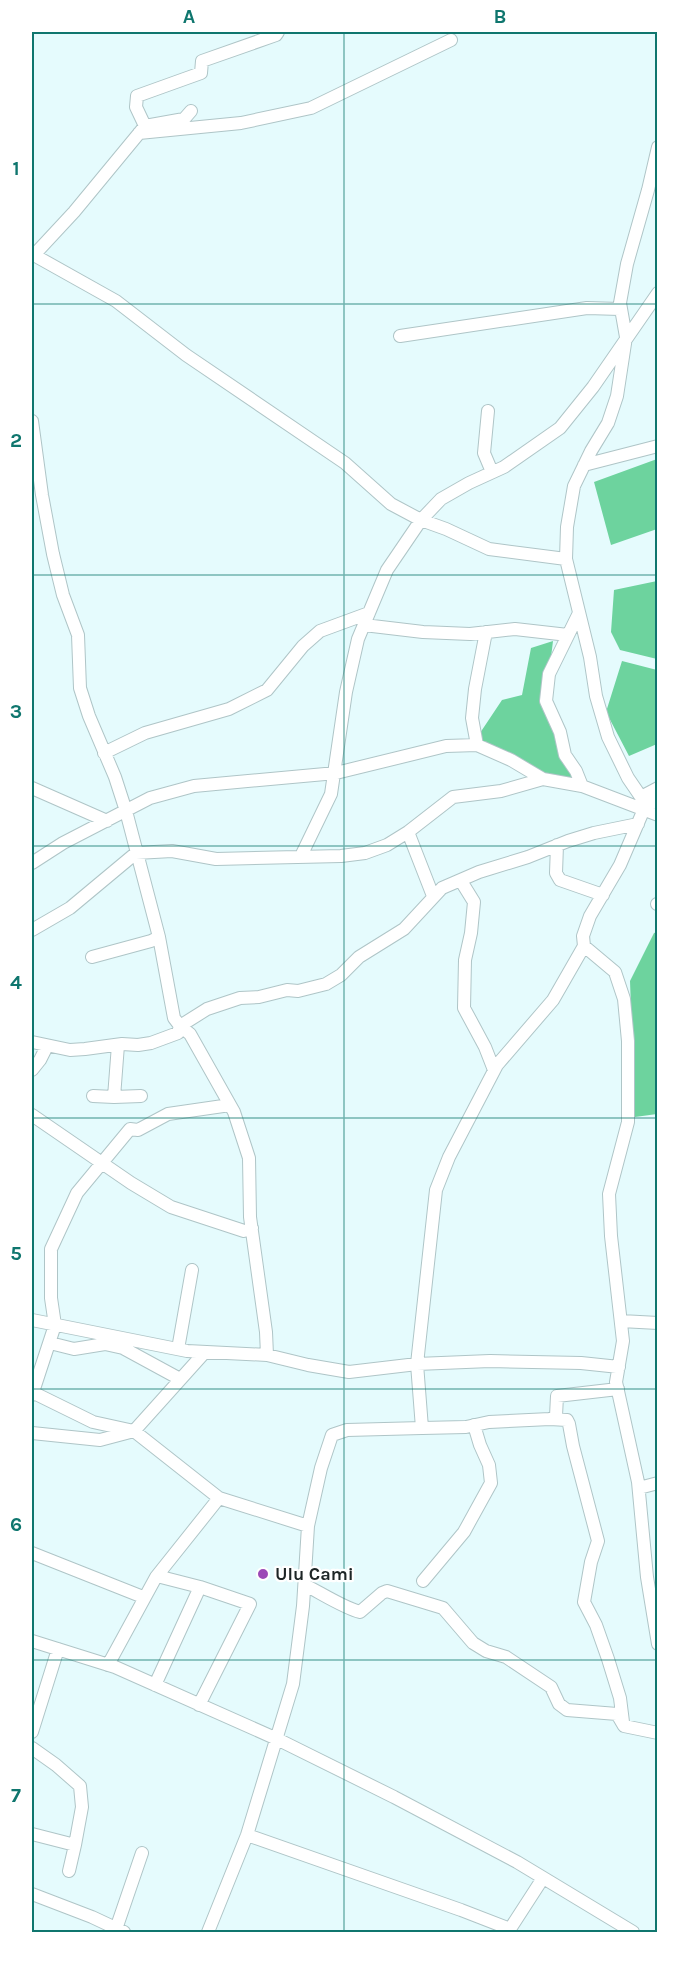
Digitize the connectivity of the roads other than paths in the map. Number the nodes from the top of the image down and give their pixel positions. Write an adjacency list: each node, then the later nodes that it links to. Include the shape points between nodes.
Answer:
1 (278, 32): 4 (street, via 202,61 201,73 137,96)
2 (451, 40): 4 (street, via 312,108 242,123)
3 (191, 111): 4 (street, via 184,119)
4 (142, 130): 7 (street, via 74,212)
5 (657, 147): 6 (street)
6 (655, 169): 9 (street, via 627,264)
7 (33, 254): 17 (street, via 116,301 186,355 345,463 391,504)
8 (657, 293): 11 (street)
9 (620, 309): 10 (street, via 587,308); 11 (street)
10 (400, 336)
11 (626, 337): 15 (street, via 617,396 608,423); 16 (street, via 560,428 538,446)
12 (488, 411): 16 (street, via 484,453)
13 (32, 421): 24 (street, via 53,554 78,635 80,688)
14 (657, 446): 15 (street)
15 (584, 465): 18 (street, via 574,486)
16 (492, 472): 17 (street, via 441,499)
17 (421, 520): 18 (street, via 489,549); 20 (street, via 387,570)
18 (566, 559): 19 (street)
19 (579, 613): 22 (street); 31 (street, via 609,737)
20 (367, 619): 21 (street, via 423,632); 24 (street, via 320,631 267,690 229,709 145,733); 25 (street, via 358,639 346,692)
21 (486, 632): 22 (street, via 514,628); 23 (street, via 472,718)
22 (568, 635): 27 (street, via 549,674 546,701 565,754)
23 (477, 745): 25 (street, via 446,746); 26 (street)
24 (104, 753): 32 (street)
25 (336, 773): 32 (street, via 194,786 150,798); 39 (street, via 331,794)
26 (543, 779): 27 (street); 36 (street, via 501,792 453,797)
27 (582, 786): 31 (street)
28 (32, 788): 34 (street)
29 (657, 788): 31 (street)
30 (657, 802): 31 (street)
31 (643, 803): 33 (street); 35 (street)
32 (126, 811): 34 (street); 38 (street)
33 (657, 815)
34 (107, 821): 40 (street)
35 (638, 824): 37 (street, via 594,832); 42 (street)
36 (408, 832): 39 (street, via 365,853); 43 (street)
37 (557, 845): 41 (street); 42 (street, via 556,873 560,880)
38 (136, 853): 39 (street, via 172,851 216,859); 44 (street, via 70,909); 45 (street)
39 (301, 856)
40 (32, 863)
41 (461, 881): 43 (street, via 442,888); 52 (street, via 474,902 465,960 464,1008)
42 (603, 895): 46 (street, via 586,926)
43 (434, 896): 48 (street, via 404,929 359,957 326,984 259,998 240,998 207,1009)
44 (32, 930)
45 (159, 937): 47 (street); 48 (street, via 174,1018)
46 (584, 946): 52 (street, via 553,1000); 63 (street, via 615,972 624,999 628,1122 609,1194)
47 (92, 957)
48 (180, 1026): 50 (street, via 178,1033 152,1043); 57 (street, via 190,1034)
49 (32, 1042): 51 (street)
50 (118, 1045): 51 (street, via 70,1050); 56 (street)
51 (47, 1046): 53 (street)
52 (494, 1070): 70 (street, via 436,1190)
53 (32, 1071)
54 (93, 1096): 56 (street)
55 (141, 1096): 56 (street)
56 (114, 1097)
57 (230, 1105): 59 (street, via 168,1114 138,1130 130,1129); 60 (street, via 249,1158)
58 (32, 1115): 59 (street)
59 (102, 1162): 60 (street, via 171,1208 244,1230); 65 (street, via 77,1192 51,1250 51,1298)
60 (252, 1227): 69 (street)
61 (192, 1270): 67 (street)
62 (32, 1320): 65 (street)
63 (621, 1321): 64 (street); 71 (street)
64 (657, 1323)
65 (56, 1325): 66 (street); 67 (street)
66 (50, 1343): 72 (street, via 74,1349 105,1344 123,1348); 74 (street)
67 (177, 1349): 68 (street)
68 (205, 1352): 69 (street); 72 (street)
69 (267, 1355): 70 (street, via 349,1372)
70 (417, 1364): 71 (street, via 490,1361); 77 (street)
71 (619, 1367): 73 (street)
72 (180, 1379): 78 (street)
73 (618, 1389): 75 (street, via 557,1396 556,1416); 81 (street)
74 (32, 1393): 78 (street, via 93,1422)
75 (550, 1419): 76 (street); 96 (street, via 567,1420 569,1424 594,1523 598,1541 584,1602 608,1659)
76 (474, 1425): 77 (street); 86 (street, via 489,1465 491,1484 464,1532)
77 (422, 1428): 83 (street, via 347,1430 332,1435)
78 (134, 1431): 79 (street, via 100,1440); 82 (street)
79 (32, 1433)
80 (657, 1483): 81 (street)
81 (639, 1488): 91 (street)
82 (219, 1498): 83 (street); 85 (street)
83 (308, 1526): 87 (street)
84 (32, 1553): 89 (street)
85 (156, 1576): 88 (street); 89 (street)
86 (423, 1581)
87 (304, 1585): 96 (street, via 360,1612 387,1591 443,1608 473,1643 506,1657 551,1687 559,1704 567,1710 617,1714); 99 (street, via 293,1684)
88 (200, 1587): 94 (street); 95 (street, via 250,1604)
89 (144, 1597): 93 (street)
90 (32, 1641): 92 (street)
91 (657, 1644)
92 (58, 1649): 93 (street); 97 (street)
93 (108, 1665): 94 (street)
94 (155, 1685): 95 (street)
95 (199, 1705): 99 (street)
96 (624, 1726): 98 (street)
97 (32, 1732)
98 (657, 1733)
99 (277, 1739): 102 (street); 106 (street)
100 (32, 1748): 103 (street, via 80,1786 82,1807)
101 (32, 1834): 103 (street)
102 (246, 1835): 106 (street, via 510,1929); 109 (street)
103 (75, 1845): 105 (street)
104 (142, 1853): 108 (street)
105 (69, 1871)
106 (543, 1878): 110 (street)
107 (32, 1894): 108 (street)
108 (120, 1930)
109 (208, 1932)
110 (633, 1932)

